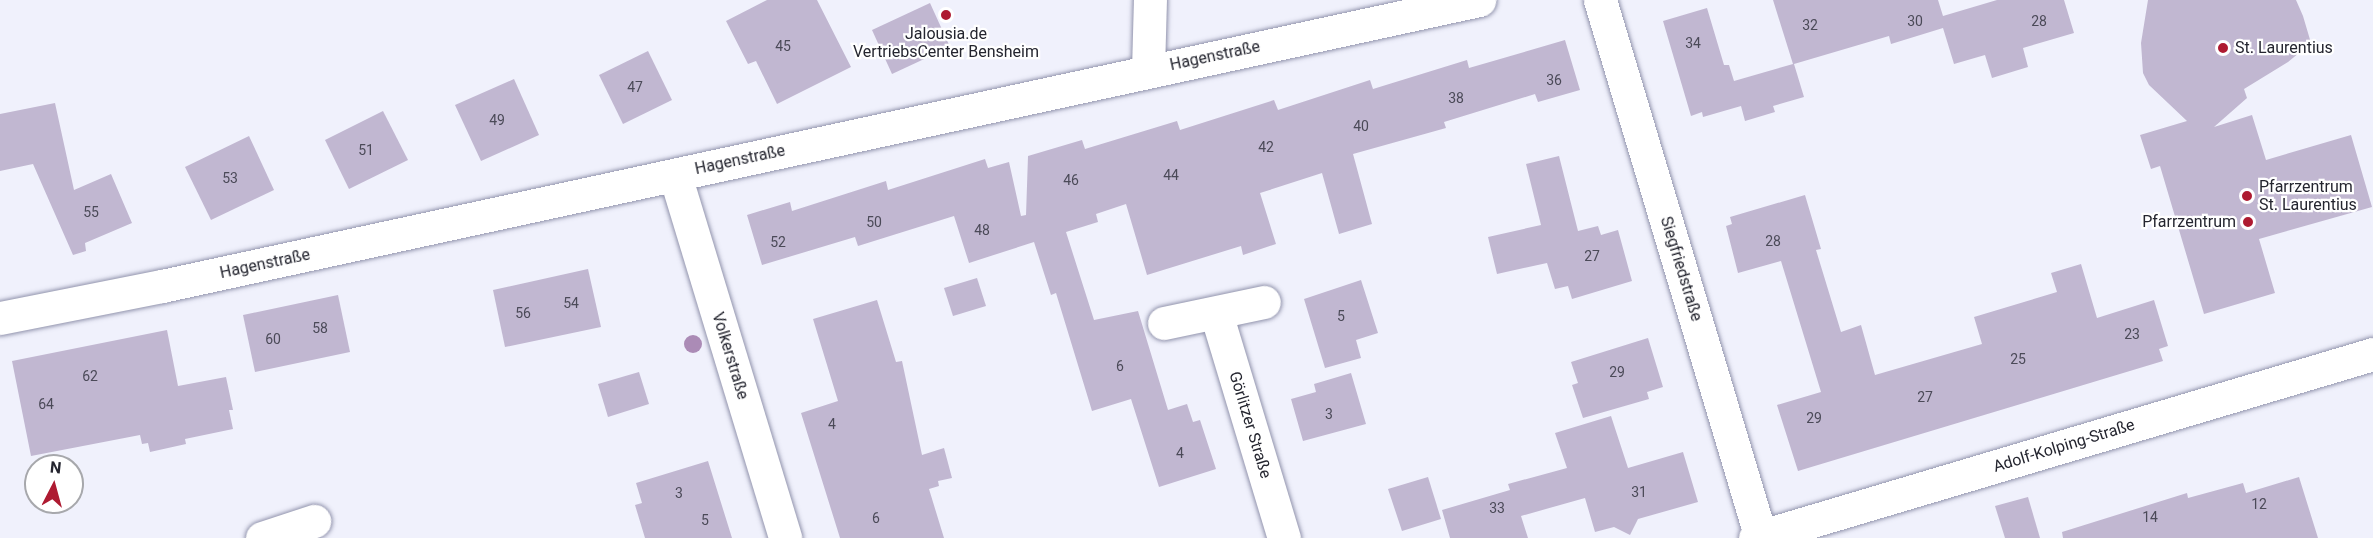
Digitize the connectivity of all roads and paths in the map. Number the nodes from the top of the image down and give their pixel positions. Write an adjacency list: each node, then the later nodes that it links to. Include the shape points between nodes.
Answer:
1 (1150, 0): 4 (street)
2 (1479, 0): 4 (street, Hagenstraße)
3 (1600, 0): 12 (street, Siegfriedstraße)
4 (1148, 70): 5 (street, Hagenstraße)
5 (675, 175): 8 (street, Hagenstraße); 14 (street, Volkerstraße)
6 (1264, 302): 7 (street)
7 (1216, 313): 9 (street); 15 (street, Görlitzer Straße)
8 (0, 318)
9 (1164, 322)
10 (2373, 354): 12 (street, Adolf-Kolping-Straße)
11 (314, 521): 13 (street)
12 (1759, 537)
13 (262, 538)
14 (785, 538)
15 (1284, 538)

